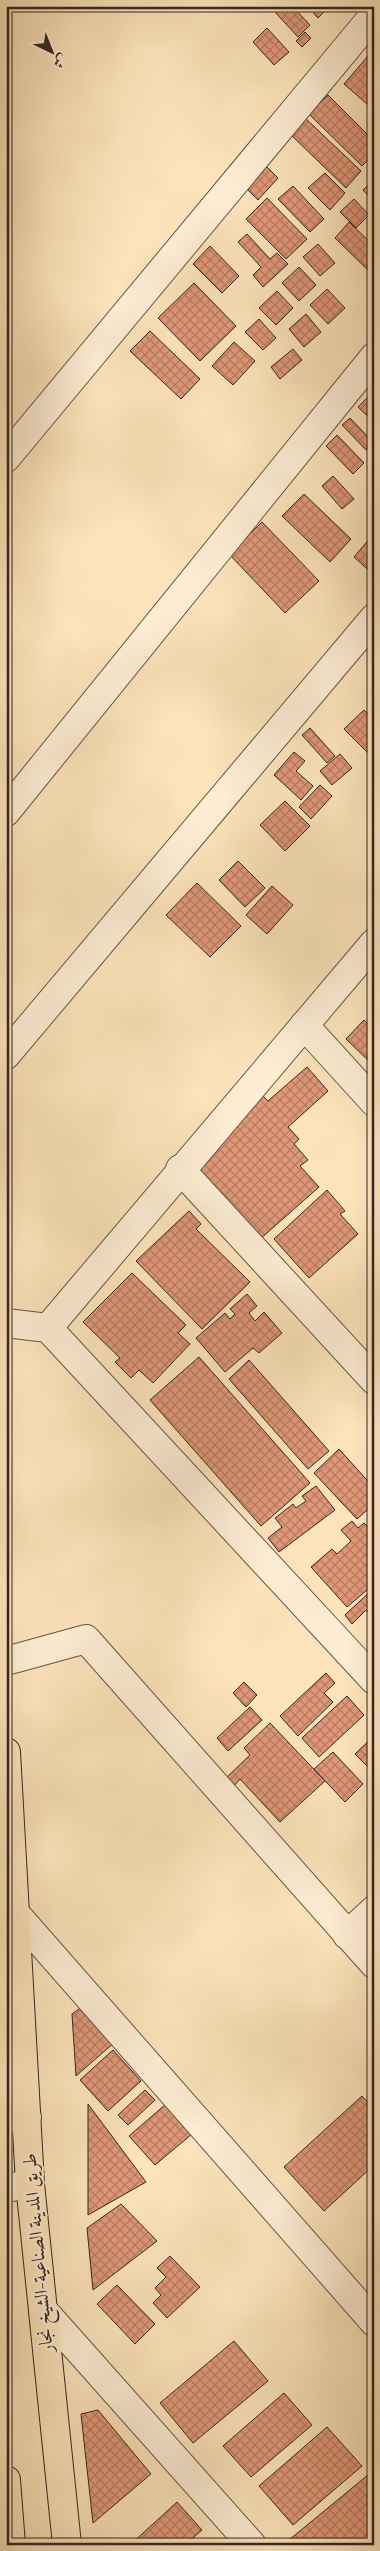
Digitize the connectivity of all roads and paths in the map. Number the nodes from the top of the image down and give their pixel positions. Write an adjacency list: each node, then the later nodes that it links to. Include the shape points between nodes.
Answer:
1 (374, 15): 3 (street)
2 (374, 358): 5 (street)
3 (6, 458)
4 (374, 618): 8 (street)
5 (6, 812)
6 (374, 943): 7 (street)
7 (304, 1025): 9 (street); 10 (street)
8 (6, 1055)
9 (374, 1102)
10 (180, 1169): 12 (street); 13 (street)
11 (6, 1323): 12 (street)
12 (48, 1328): 15 (street)
13 (374, 1380)
14 (6, 1661): 19 (street, via 86,1639)
15 (374, 1680)
16 (6, 1752): 18 (main road, طريق المدينة الصناعية-الشيخ نجار)
17 (374, 1910): 19 (street)
18 (14, 1913): 21 (main road, طريق المدينة الصناعية-الشيخ نجار); 24 (street)
19 (347, 1935): 20 (street)
20 (374, 1964)
21 (16, 2118): 22 (main road, طريق المدينة الصناعية-الشيخ نجار)
22 (18, 2186): 23 (main road, طريق المدينة الصناعية-الشيخ نجار)
23 (43, 2310): 27 (main road, طريق المدينة الصناعية-الشيخ نجار); 28 (street)
24 (374, 2322)
25 (6, 2480): 26 (main road)
26 (11, 2545)
27 (67, 2545)
28 (252, 2545)

